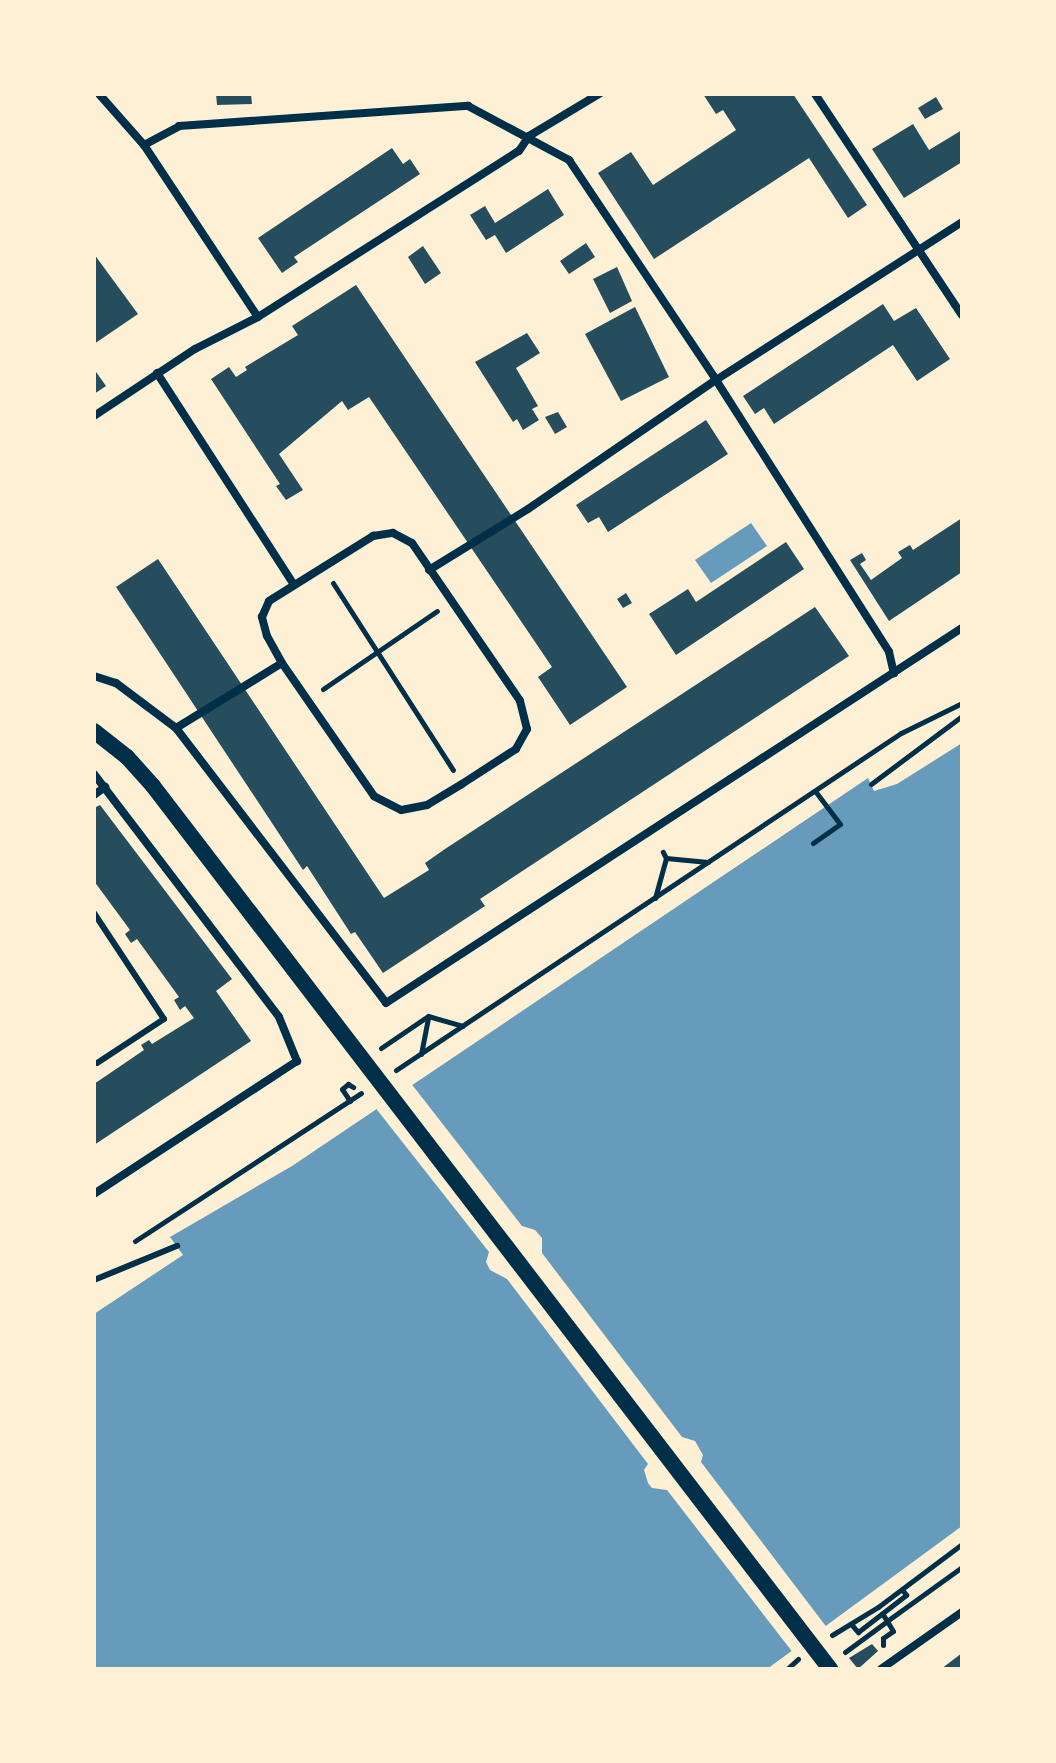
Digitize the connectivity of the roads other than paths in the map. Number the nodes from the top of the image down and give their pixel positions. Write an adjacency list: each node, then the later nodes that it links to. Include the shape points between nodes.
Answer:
1 (99, 94): 5 (street)
2 (599, 94): 4 (street)
3 (815, 94): 7 (street)
4 (529, 136): 5 (street, via 468,106 179,126); 9 (street, via 519,151); 11 (street, via 569,160)
5 (144, 145): 9 (street)
6 (962, 222): 7 (street)
7 (921, 248): 8 (street); 11 (street)
8 (962, 315)
9 (258, 317): 10 (street)
10 (157, 373): 12 (street); 14 (street)
11 (716, 380): 13 (street); 17 (street, via 889,652)
12 (94, 416)
13 (429, 570): 14 (street, via 412,543 393,533 373,536); 16 (street, via 520,701 527,729 516,749 462,784 427,805 401,810 374,796)
14 (294, 585): 16 (street, via 269,601 262,617)
15 (962, 628): 17 (street)
16 (282, 663): 19 (street)
17 (894, 673): 19 (street, via 386,1003)
18 (94, 676): 19 (street, via 116,683)
19 (176, 728)
20 (94, 731): 30 (main road, via 153,786)
21 (94, 774): 22 (street)
22 (105, 787): 23 (street); 26 (street, via 279,1017 297,1061)
23 (94, 795)
24 (94, 913): 25 (lane, via 164,1019)
25 (95, 1063)
26 (94, 1194)
27 (177, 1246): 28 (lane)
28 (94, 1280)
29 (962, 1612): 31 (street)
30 (829, 1667)
31 (887, 1667)

